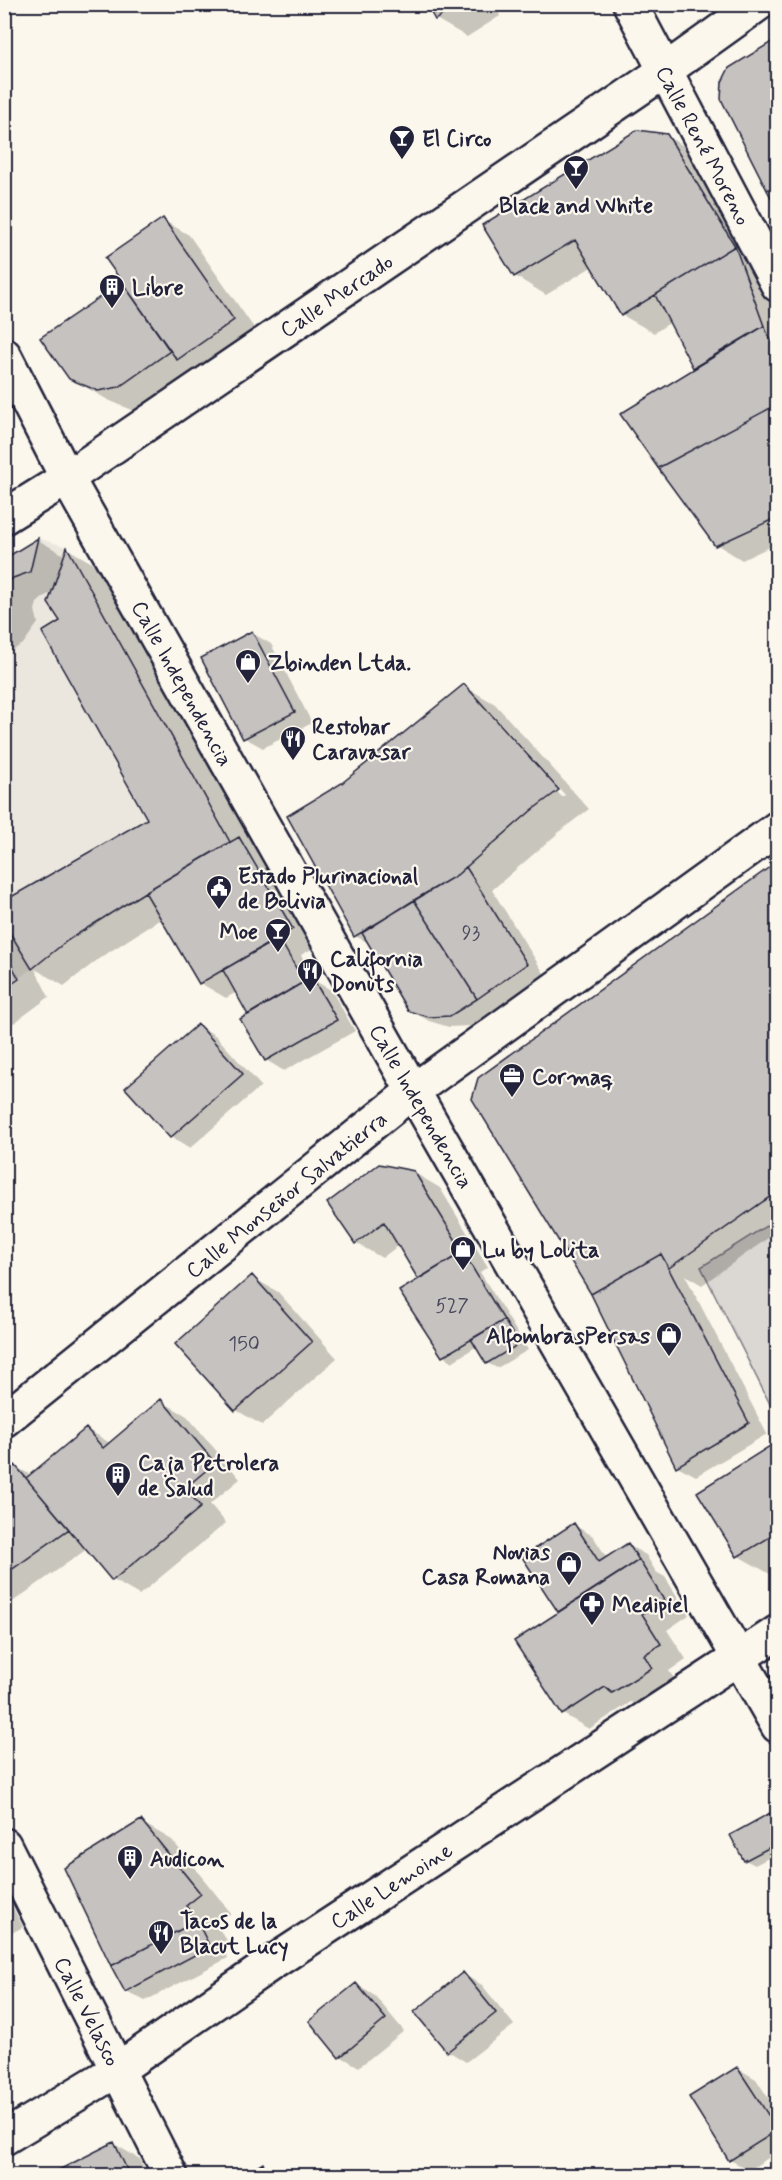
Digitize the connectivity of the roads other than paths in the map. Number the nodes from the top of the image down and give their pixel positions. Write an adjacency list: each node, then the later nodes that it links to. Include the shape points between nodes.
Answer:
1 (630, 4): 3 (street, Calle René Moreno)
2 (758, 4): 3 (street, Calle Mercado)
3 (666, 70): 4 (street, Calle René Moreno); 6 (street, Calle Mercado)
4 (777, 285)
5 (4, 355): 6 (street, Calle Independencia)
6 (67, 478): 7 (street, Calle Mercado); 9 (street, Calle Independencia)
7 (4, 517)
8 (777, 828): 9 (street, Calle Monseñor Salvatierra)
9 (413, 1091): 10 (street, Calle Monseñor Salvatierra); 12 (street, Calle Independencia)
10 (4, 1420)
11 (777, 1632): 12 (street, Calle Lemoine)
12 (739, 1658): 13 (street, Calle Independencia); 15 (street, Calle Lemoine, via 269,1965)
13 (777, 1726)
14 (4, 1845): 15 (street, Calle Velasco)
15 (117, 2070): 16 (street, Calle Lemoine); 17 (street, Calle Velasco)
16 (4, 2138)
17 (171, 2175)

